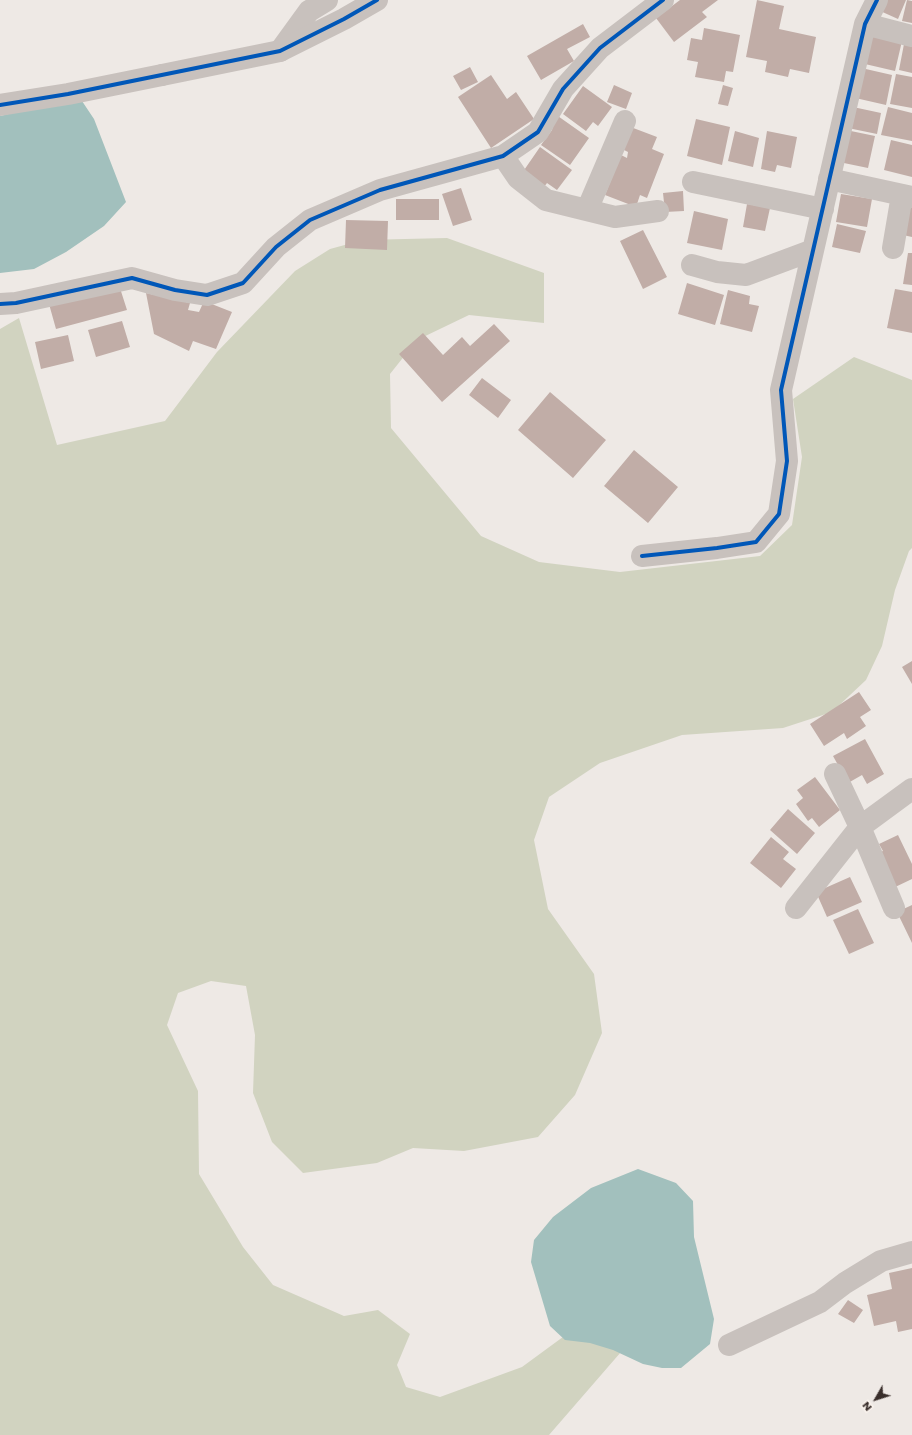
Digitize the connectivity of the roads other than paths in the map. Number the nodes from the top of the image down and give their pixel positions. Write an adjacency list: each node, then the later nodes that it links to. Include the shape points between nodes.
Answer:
1 (327, 0): 7 (street, via 309,11)
2 (376, 0): 7 (street)
3 (663, 0): 10 (street, via 600,48 563,89 538,132)
4 (877, 0): 5 (street)
5 (865, 24): 6 (street); 11 (street)
6 (912, 36)
7 (280, 51): 8 (street, via 68,94)
8 (0, 105)
9 (624, 121): 15 (street)
10 (503, 156): 15 (street, via 518,178 546,200); 20 (street, via 380,190 310,220 276,247 243,283 207,295 175,290 132,278 16,303)
11 (829, 179): 13 (street); 14 (street)
12 (693, 182): 14 (street)
13 (907, 196): 17 (street)
14 (823, 209): 18 (street)
15 (587, 210): 16 (street, via 615,217)
16 (658, 210)
17 (892, 248)
18 (813, 250): 19 (street, via 746,275 717,272); 21 (street, via 781,390 787,461 779,514 756,542)
19 (692, 265)
20 (0, 304)
21 (642, 556)
22 (835, 774): 24 (street)
23 (912, 789): 24 (street)
24 (860, 827): 25 (street); 26 (street)
25 (796, 908)
26 (894, 908)
27 (912, 1252): 28 (street, via 881,1261 820,1302)
28 (729, 1345)

